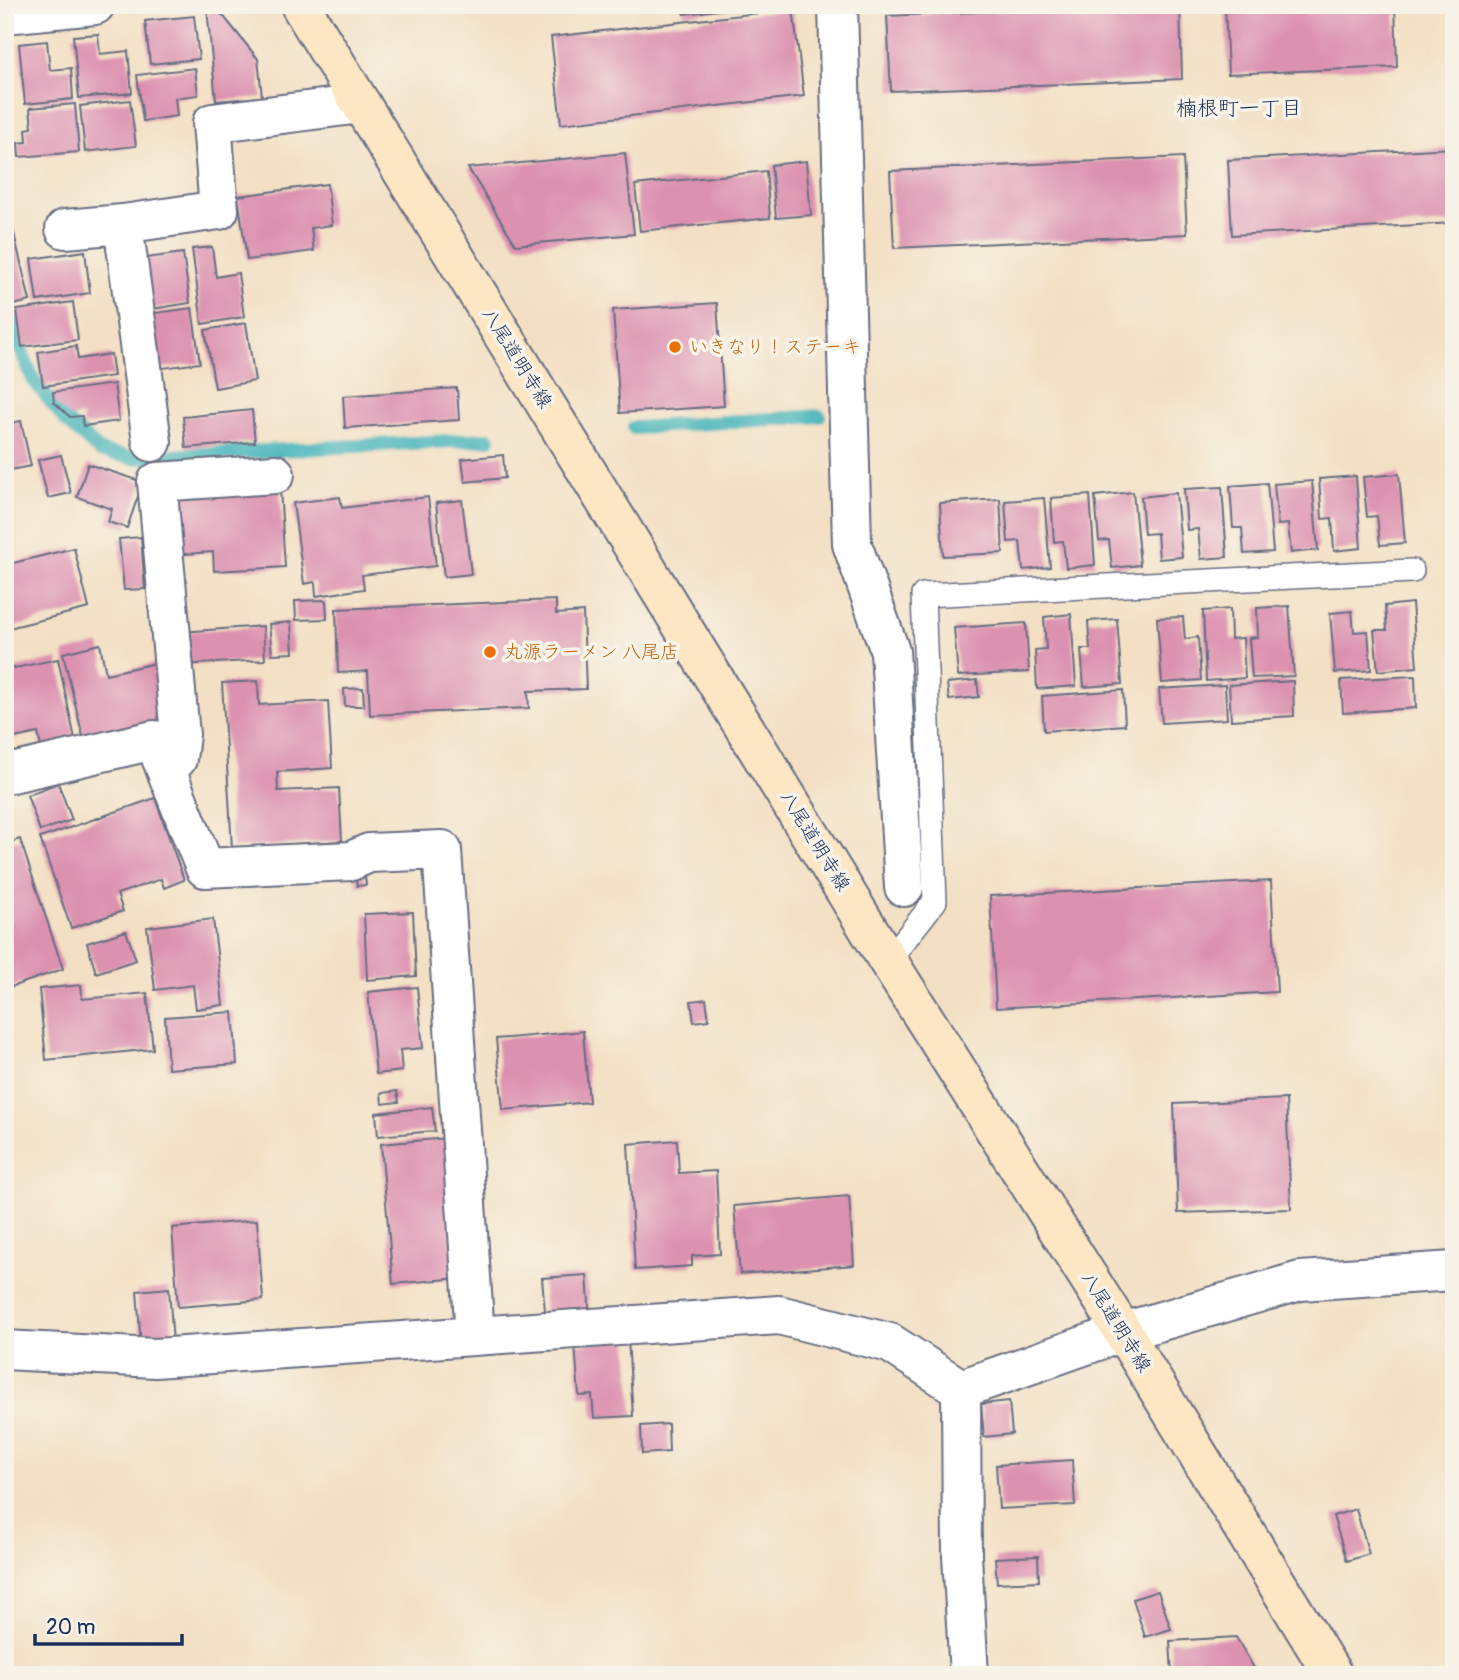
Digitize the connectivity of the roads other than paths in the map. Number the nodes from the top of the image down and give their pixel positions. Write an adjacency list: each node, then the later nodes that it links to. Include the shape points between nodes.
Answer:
1 (95, 5): 4 (street)
2 (300, 5): 5 (main road, 八尾道明寺線)
3 (838, 5): 13 (street, via 852,544 890,650)
4 (5, 14)
5 (361, 104): 6 (street, via 212,123 219,210); 14 (main road, 八尾道明寺線)
6 (123, 225): 7 (street); 8 (street)
7 (65, 229)
8 (152, 442)
9 (275, 474): 11 (street, via 157,482 180,735 177,759)
10 (1412, 572): 14 (lane, via 923,595 935,901)
11 (166, 770): 12 (street, via 154,740); 17 (street, via 205,868 351,861 369,853 442,850)
12 (5, 773)
13 (904, 887)
14 (888, 961): 16 (main road, 八尾道明寺線)
15 (1454, 1272): 16 (street, via 1300,1281)
16 (1123, 1332): 19 (street); 21 (main road, 八尾道明寺線)
17 (475, 1336): 18 (street, via 155,1358); 19 (street, via 779,1315 890,1343)
18 (5, 1350)
19 (961, 1389): 20 (street)
20 (968, 1675)
21 (1333, 1675)

